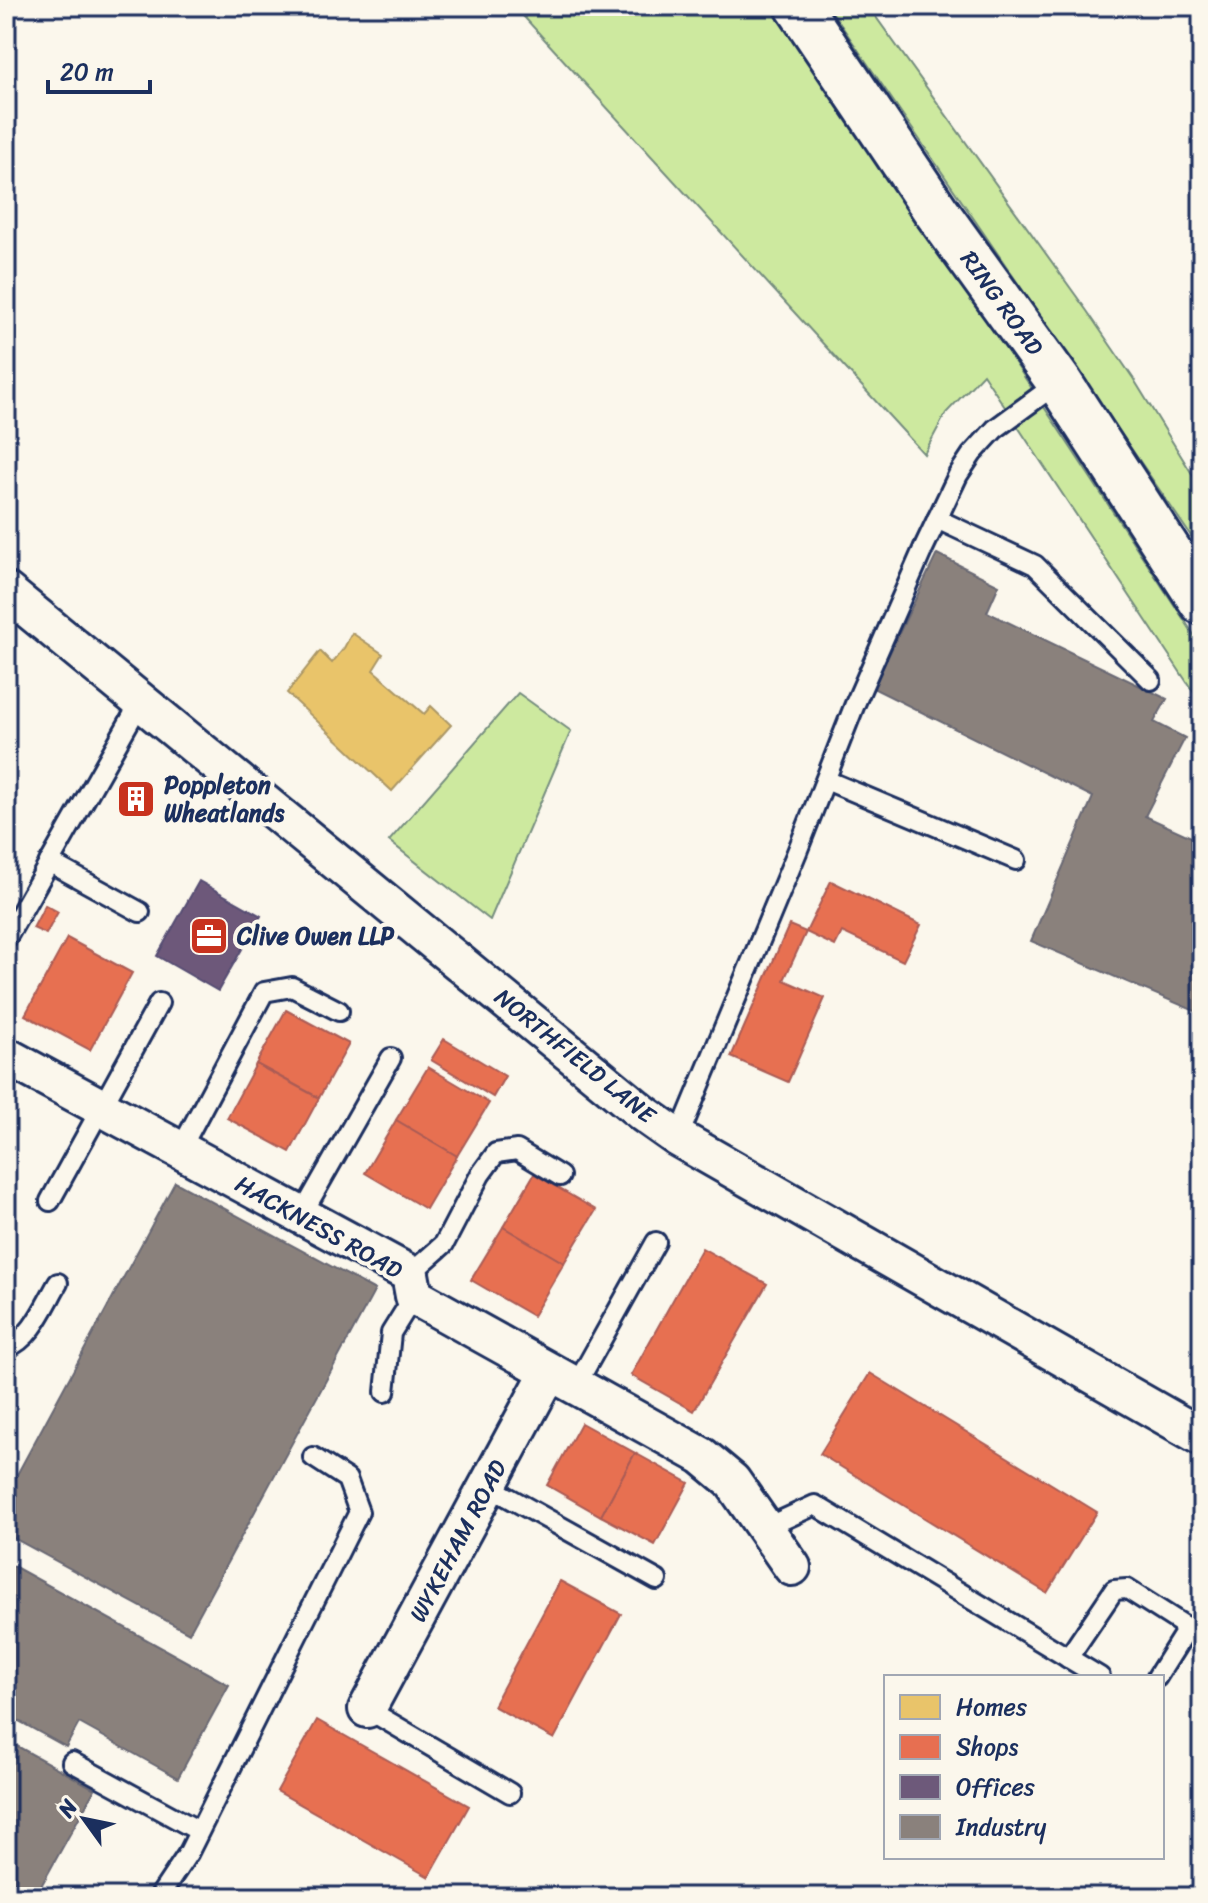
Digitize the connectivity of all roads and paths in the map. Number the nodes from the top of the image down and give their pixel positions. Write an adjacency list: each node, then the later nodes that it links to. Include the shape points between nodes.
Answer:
1 (798, 6): 2 (highway, RING ROAD)
2 (1059, 382): 3 (lane, via 995,429 972,454); 5 (highway, RING ROAD)
3 (937, 519): 6 (lane, via 1035,565); 8 (lane)
4 (6, 591): 7 (street, NORTHFIELD LANE)
5 (1202, 602)
6 (1151, 680)
7 (141, 701): 10 (lane); 18 (street, NORTHFIELD LANE)
8 (826, 780): 9 (lane); 18 (lane)
9 (1016, 860)
10 (49, 862): 11 (lane); 12 (lane)
11 (140, 912)
12 (6, 939)
13 (159, 1003): 17 (lane)
14 (339, 1011): 19 (lane, via 292,987 264,992)
15 (6, 1056): 17 (street, HACKNESS ROAD)
16 (391, 1058): 22 (lane)
17 (103, 1108): 19 (street, HACKNESS ROAD); 21 (lane)
18 (678, 1138): 29 (street, NORTHFIELD LANE)
19 (180, 1150): 22 (street, HACKNESS ROAD)
20 (560, 1176): 25 (lane, via 517,1150 496,1153 444,1244)
21 (50, 1201)
22 (301, 1216): 25 (street, HACKNESS ROAD)
23 (656, 1242): 27 (lane)
24 (58, 1283): 26 (lane, via 28,1334)
25 (412, 1285): 27 (street, HACKNESS ROAD); 28 (lane, via 391,1333)
26 (6, 1348)
27 (562, 1379): 31 (street, WYKEHAM ROAD); 32 (street, HACKNESS ROAD, via 702,1456 732,1481)
28 (385, 1392)
29 (1202, 1437)
30 (313, 1457): 41 (lane, via 347,1479 359,1512)
31 (488, 1486): 34 (lane); 38 (street, WYKEHAM ROAD)
32 (765, 1528): 33 (street, HACKNESS ROAD); 35 (lane, via 815,1505)
33 (792, 1567)
34 (657, 1580)
35 (1068, 1658): 36 (lane); 37 (lane, via 1114,1590 1127,1589 1182,1624 1184,1634)
36 (1097, 1675)
37 (1158, 1675)
38 (367, 1709): 40 (lane)
39 (72, 1762): 41 (lane)
40 (510, 1793)
41 (199, 1831): 42 (lane)
42 (159, 1897)

